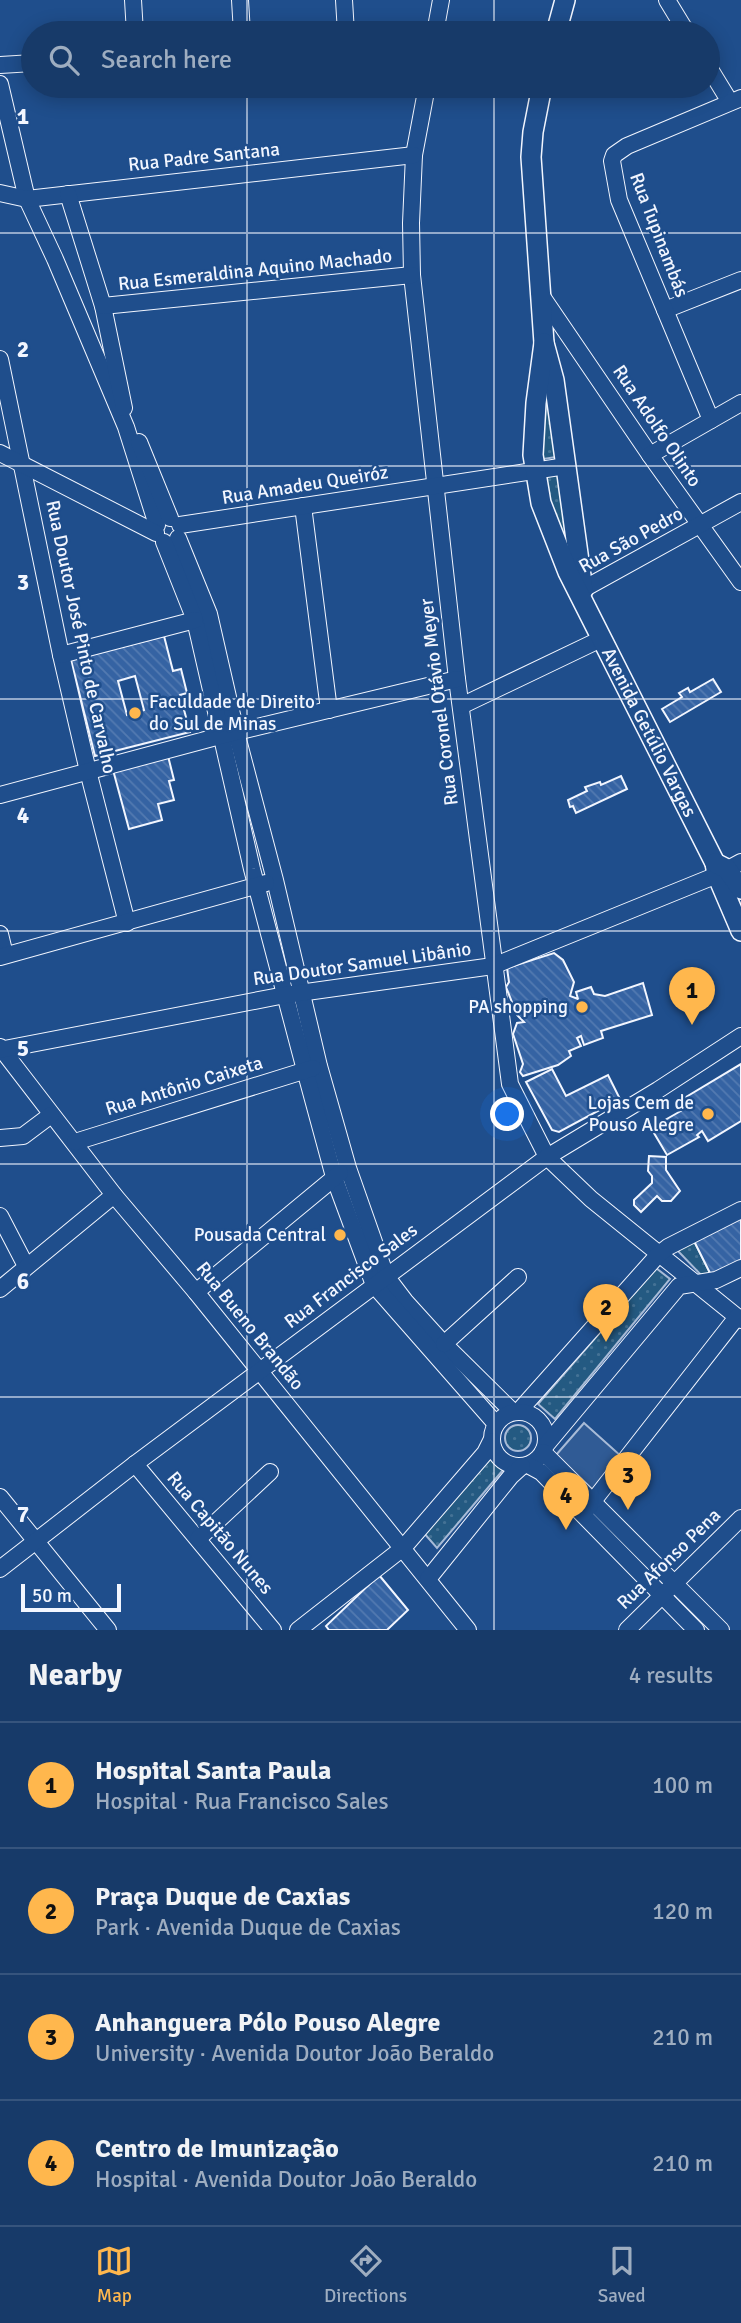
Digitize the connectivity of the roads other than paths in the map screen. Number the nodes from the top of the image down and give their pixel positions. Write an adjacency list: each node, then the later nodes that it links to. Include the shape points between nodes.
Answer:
1 (133, 0): 7 (street)
2 (240, 0): 8 (street)
3 (344, 0): 9 (street)
4 (441, 0): 10 (street)
5 (667, 0): 12 (street)
6 (563, 2): 11 (main road)
7 (134, 21)
8 (241, 21)
9 (345, 21)
10 (437, 21)
11 (559, 21)
12 (680, 21)
13 (21, 64): 14 (street)
14 (0, 65)
15 (720, 81): 19 (street)
16 (0, 84): 23 (street)
17 (424, 98): 20 (street, Rua Coronel Otávio Meyer)
18 (540, 98): 26 (main road, via 531,158)
19 (735, 100): 28 (street, Rua Tupinambás, via 614,155 612,169 619,200)
20 (414, 155): 22 (street, Rua Padre Santana); 24 (street, Rua Coronel Otávio Meyer)
21 (0, 192): 23 (street, Rua Padre Santana)
22 (68, 194): 23 (street, Rua Padre Santana); 27 (street)
23 (27, 199): 34 (street)
24 (412, 275): 27 (street, Rua Esmeraldina Aquino Machado); 40 (street, Rua Coronel Otávio Meyer)
25 (741, 280): 28 (street)
26 (540, 292): 29 (street, Rua Adolfo Olinto); 30 (main road)
27 (103, 306): 34 (street, via 124,399)
28 (665, 310): 33 (street, Rua Tupinambás)
29 (570, 334): 30 (street, via 552,328); 36 (street, Rua Adolfo Olinto)
30 (543, 336): 38 (main road); 39 (main road, Avenida Getúlio Vargas)
31 (0, 359): 37 (street, Rua Doutor José Pinto de Carvalho)
32 (741, 403): 33 (street)
33 (711, 420): 36 (street)
34 (124, 422): 44 (street, via 142,448)
35 (0, 453): 37 (street)
36 (650, 455): 43 (street, Rua Adolfo Olinto)
37 (23, 465): 44 (street); 49 (street, Rua Doutor José Pinto de Carvalho)
38 (566, 466): 39 (street, Rua Amadeu Queiróz); 46 (main road)
39 (534, 470): 40 (street, Rua Amadeu Queiróz); 46 (main road, Avenida Getúlio Vargas, via 549,527)
40 (436, 486): 42 (street, Rua Amadeu Queiróz); 50 (street, Rua Coronel Otávio Meyer)
41 (741, 502): 43 (street, Rua São Pedro)
42 (303, 506): 44 (street, Rua Amadeu Queiróz); 52 (street)
43 (701, 526): 45 (street, Rua Adolfo Olinto); 46 (street, Rua São Pedro)
44 (167, 530): 47 (street); 53 (street, via 209,614)
45 (741, 582)
46 (582, 595): 48 (main road, Avenida Getúlio Vargas)
47 (195, 620): 49 (street); 53 (street)
48 (601, 639): 51 (street); 56 (main road, Avenida Getúlio Vargas)
49 (61, 655): 54 (street, Rua Doutor José Pinto de Carvalho)
50 (457, 679): 51 (street, Rua Coronel Otávio Meyer); 52 (street)
51 (460, 706): 64 (street, Rua Coronel Otávio Meyer)
52 (329, 710): 53 (street)
53 (228, 734): 54 (street); 57 (street); 58 (street)
54 (88, 771): 55 (street); 60 (street, Rua Doutor José Pinto de Carvalho)
55 (0, 795)
56 (725, 867): 59 (main road, Avenida Getúlio Vargas); 61 (main road, Avenida Getúlio Vargas); 64 (street, Rua Doutor Samuel Libânio)
57 (275, 880): 58 (street); 65 (street)
58 (256, 885): 60 (street); 65 (street)
59 (741, 889)
60 (127, 923): 63 (street)
61 (740, 928)
62 (0, 934): 63 (street)
63 (3, 956)
64 (493, 966): 65 (street, Rua Doutor Samuel Libânio); 72 (street, Rua Coronel Otávio Meyer, via 510,1084)
65 (293, 994): 67 (street, Rua Doutor Samuel Libânio); 68 (street)
66 (741, 1036): 72 (street, Rua Francisco Sales)
67 (1, 1049): 69 (street, Rua Bueno Brandão)
68 (312, 1068): 71 (street, Rua Antônio Caixeta); 73 (street)
69 (51, 1115): 70 (street, via 23,1136); 71 (street, Rua Bueno Brandão)
70 (0, 1138)
71 (75, 1142): 74 (street, Rua Bueno Brandão)
72 (547, 1157): 77 (street, Rua Coronel Otávio Meyer); 81 (street, Rua Francisco Sales)
73 (341, 1173): 81 (street); 84 (street)
74 (114, 1195): 78 (street); 84 (street, Rua Bueno Brandão)
75 (741, 1210): 77 (street)
76 (0, 1216): 78 (street)
77 (658, 1255): 82 (street, Rua Coronel Otávio Meyer); 88 (street)
78 (26, 1266): 83 (street)
79 (741, 1268): 82 (street)
80 (518, 1277): 86 (street)
81 (380, 1280): 86 (street); 87 (street, Rua Francisco Sales); 89 (street)
82 (695, 1284): 85 (street, Rua Coronel Otávio Meyer); 91 (street, via 679,1286)
83 (0, 1289)
84 (196, 1292): 87 (street, Rua Bueno Brandão)
85 (739, 1318): 96 (street)
86 (444, 1344): 88 (street)
87 (259, 1372): 92 (street, Rua Francisco Sales); 100 (street, Rua Bueno Brandão)
88 (516, 1411): 89 (street); 91 (street, via 541,1421)
89 (496, 1424): 90 (street)
90 (491, 1441): 93 (street, via 501,1460); 100 (street)
91 (545, 1449): 93 (street); 96 (street)
92 (135, 1464): 98 (street, Rua Capitão Nunes); 99 (street, Rua Francisco Sales)
93 (525, 1466): 96 (street, via 541,1472); 102 (street, via 511,1476)
94 (270, 1472): 98 (street)
95 (0, 1497): 99 (street)
96 (588, 1508): 103 (street)
97 (741, 1518): 103 (street, Rua Afonso Pena)
98 (198, 1539): 105 (street, Rua Capitão Nunes)
99 (37, 1541): 101 (street, Rua Francisco Sales); 104 (street)
100 (403, 1548): 102 (street, Rua Bueno Brandão); 106 (street)
101 (0, 1569)
102 (428, 1579): 107 (street, Rua Bueno Brandão)
103 (668, 1589): 108 (street, Rua Afonso Pena); 109 (street); 110 (street)
104 (108, 1630)
105 (273, 1630)
106 (298, 1630)
107 (468, 1630)
108 (627, 1630)
109 (696, 1630)
110 (721, 1630)

